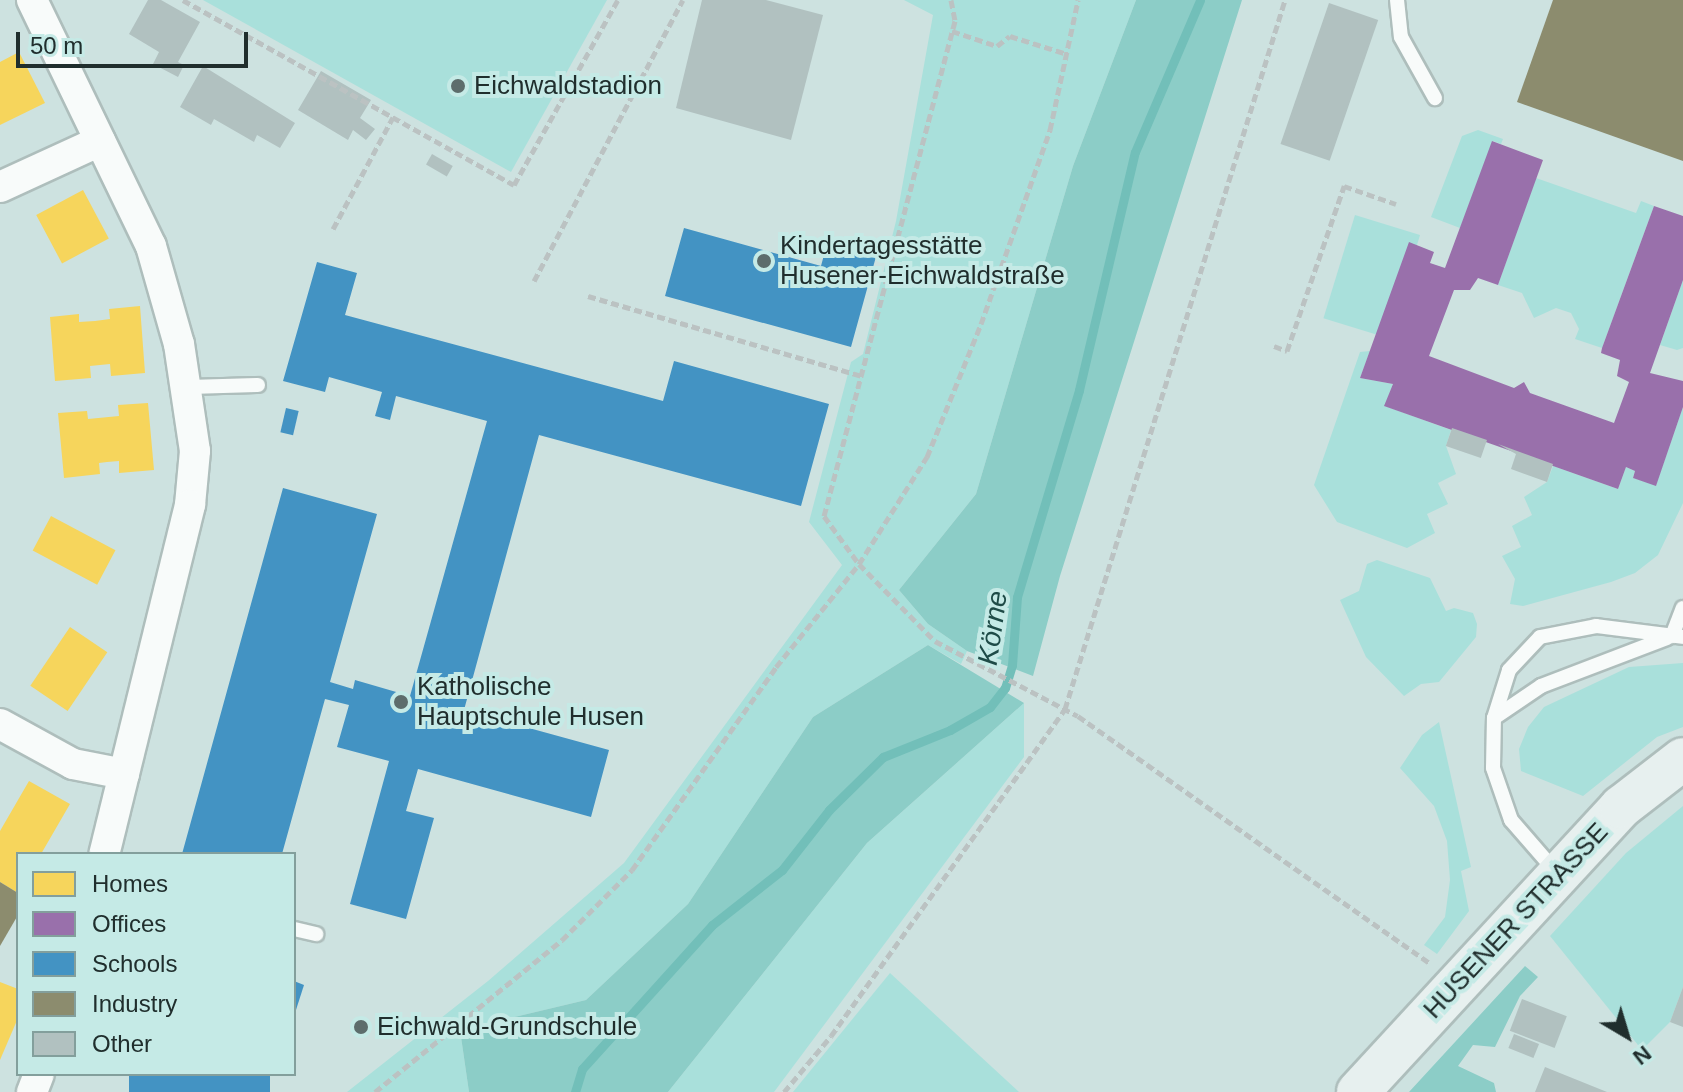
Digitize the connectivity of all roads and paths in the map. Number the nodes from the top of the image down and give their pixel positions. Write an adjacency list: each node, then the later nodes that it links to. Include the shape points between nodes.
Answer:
1 (32, 0): 13 (street)
2 (183, 0): 12 (path)
3 (618, 0): 12 (path, via 514,185)
4 (683, 0): 17 (path)
5 (951, 0): 9 (path)
6 (1078, 0): 10 (path)
7 (1285, 0): 26 (path)
8 (1397, 0): 11 (lane, via 1401,37)
9 (952, 31): 10 (path, via 997,46 1010,36); 20 (path)
10 (1064, 53): 23 (path, via 1050,130 981,324 927,457)
11 (1435, 98)
12 (393, 117): 16 (path)
13 (100, 141): 14 (street); 22 (street, via 151,246)
14 (0, 187)
15 (1396, 204): 19 (path, via 1344,186 1287,351)
16 (333, 229)
17 (534, 281)
18 (588, 296): 20 (path)
19 (1274, 346)
20 (861, 376): 23 (path, via 824,516)
21 (258, 385): 22 (lane)
22 (188, 387): 30 (street, via 195,451 190,505)
23 (859, 564): 26 (path, via 905,613 960,658); 36 (path, via 776,667 632,870 562,940)
24 (1683, 608): 25 (lane)
25 (1678, 636): 27 (lane, via 1541,686); 27 (lane, via 1596,626 1540,637 1509,670)
26 (1065, 709): 35 (path); 37 (path, via 850,1010)
27 (1494, 718): 32 (lane, via 1493,768 1511,820)
28 (0, 724): 30 (street, via 73,764)
29 (1683, 759): 32 (street, HUSENER STRASSE, via 1621,807)
30 (124, 774): 31 (street)
31 (104, 852)
32 (1557, 874): 35 (street, HUSENER STRASSE)
33 (296, 929): 34 (lane)
34 (316, 934)
35 (1457, 984): 38 (street, HUSENER STRASSE)
36 (375, 1092)
37 (784, 1092)
38 (1358, 1092)

